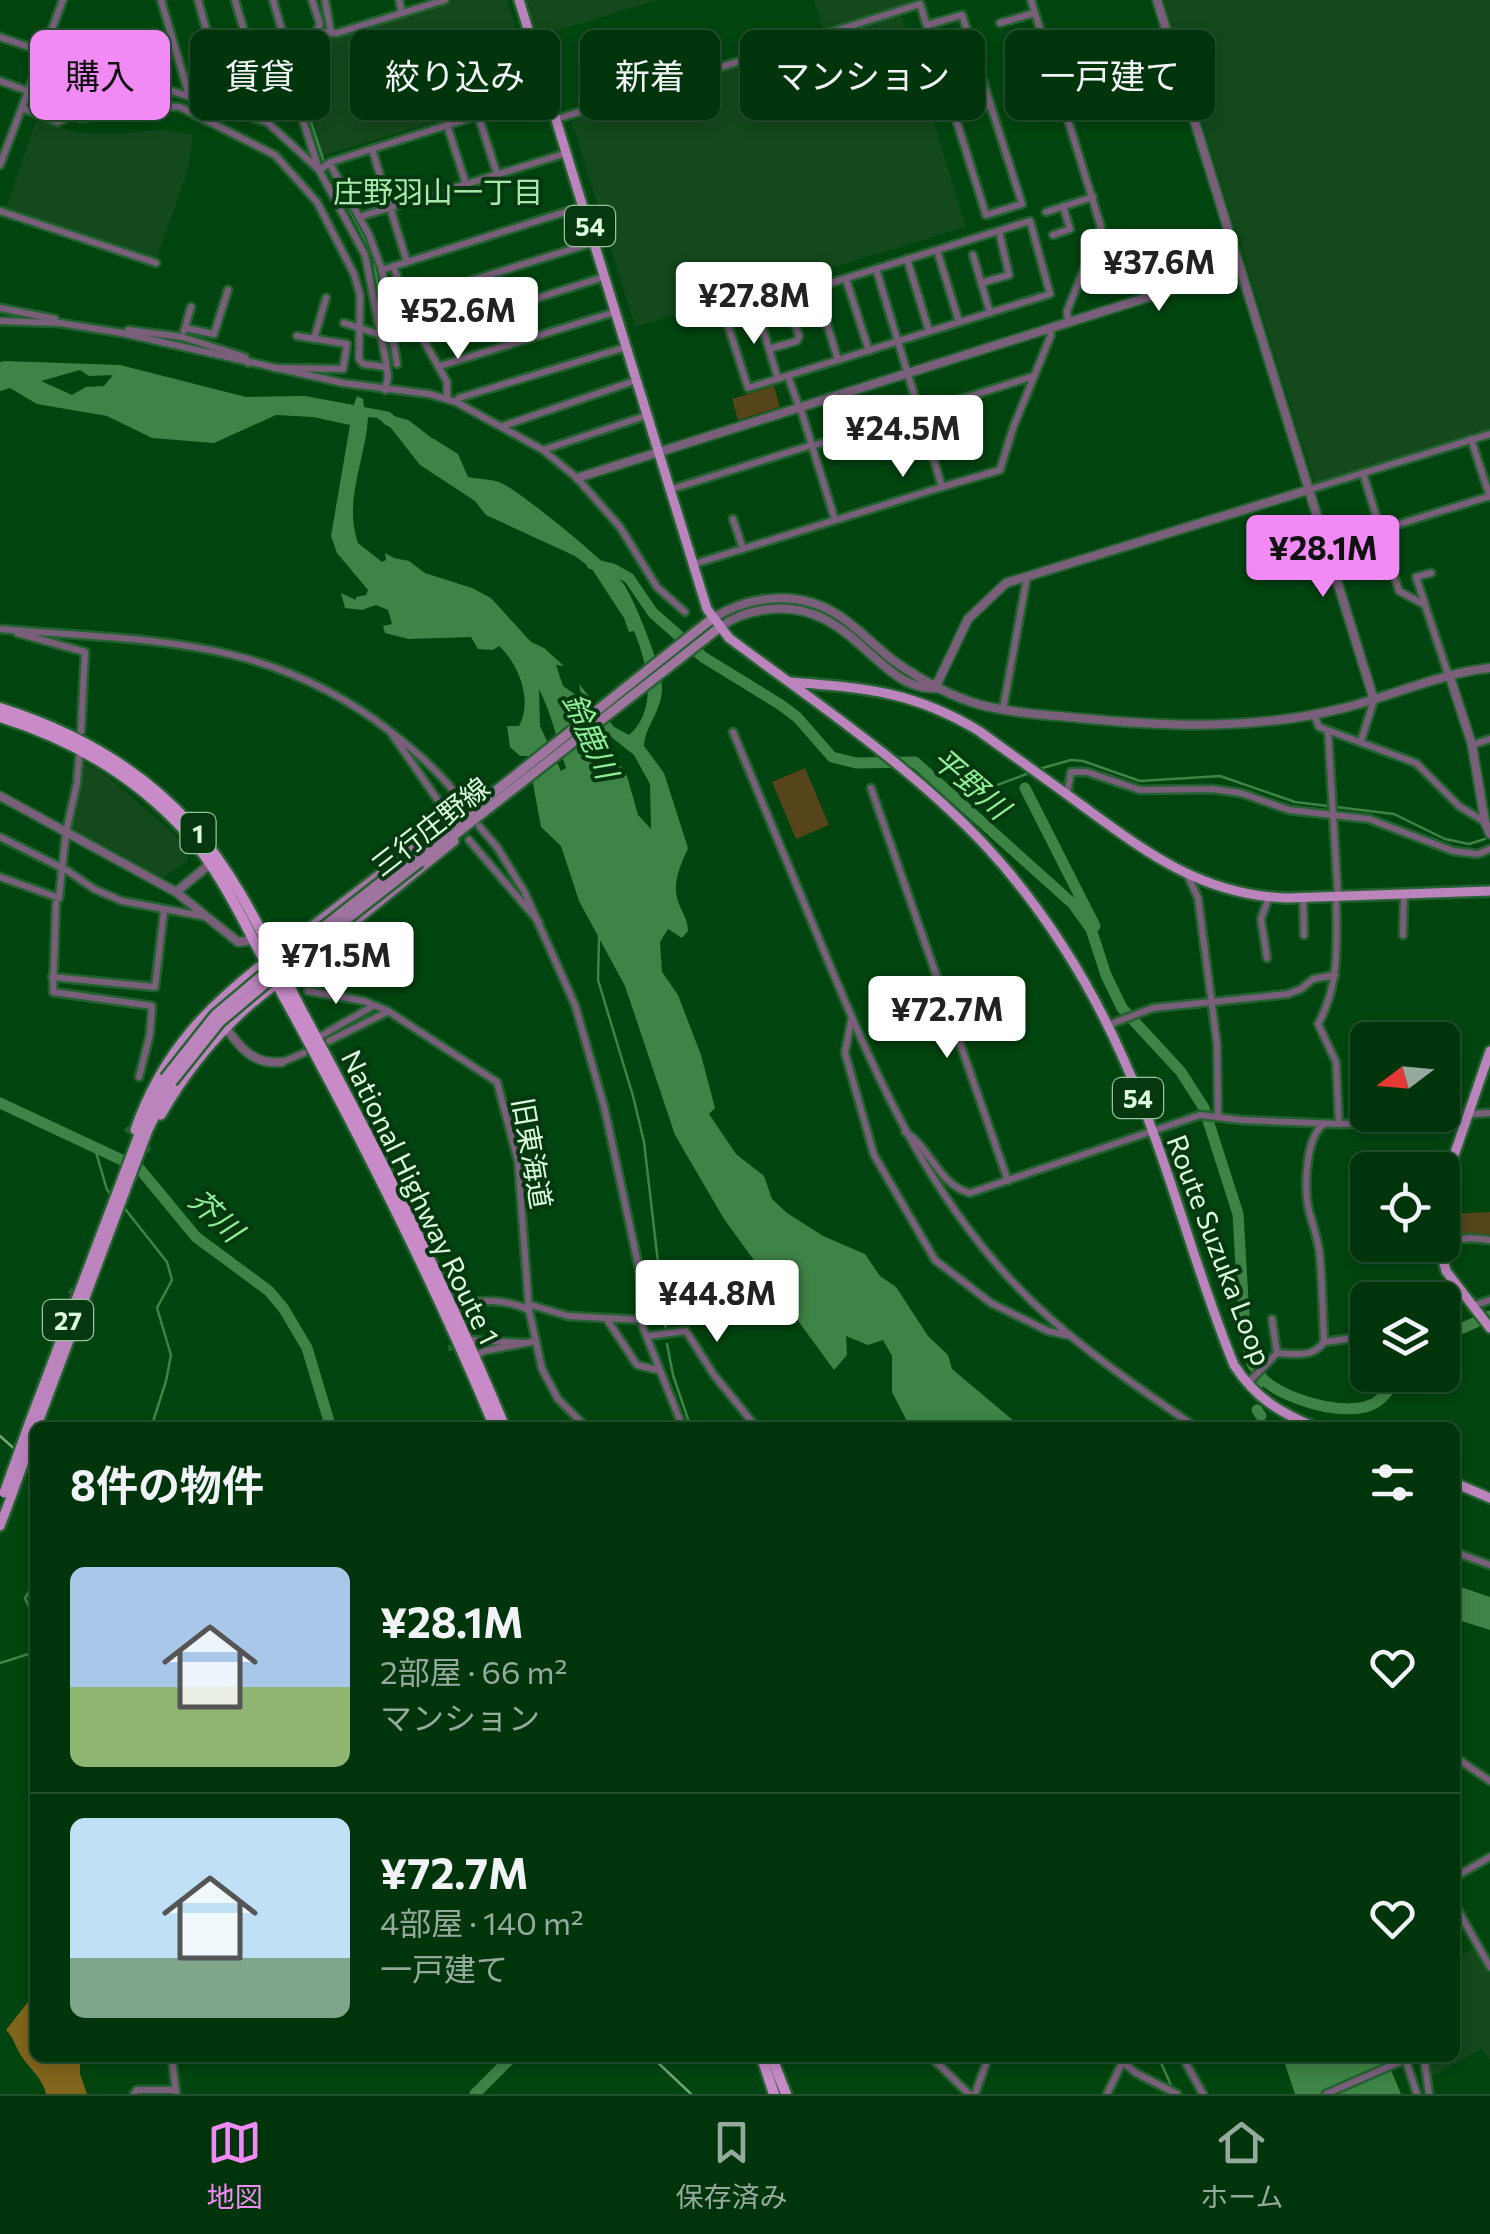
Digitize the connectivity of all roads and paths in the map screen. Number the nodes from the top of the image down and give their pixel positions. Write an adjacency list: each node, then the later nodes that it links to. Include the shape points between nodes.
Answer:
1 (63, 0): 17 (street)
2 (161, 0): 33 (street)
3 (198, 0): 18 (street)
4 (235, 0): 19 (street)
5 (273, 0): 20 (street)
6 (312, 0): 21 (street)
7 (325, 0): 25 (street)
8 (399, 0): 13 (street)
9 (444, 0): 13 (street)
10 (518, 0): 22 (main road, Route Suzuka Loop / 54)
11 (1031, 0): 14 (street)
12 (1157, 0): 71 (street)
13 (402, 13): 25 (street)
14 (1035, 13): 15 (street); 24 (street)
15 (1000, 23)
16 (927, 25): 23 (street); 34 (street, via 962,14); 38 (street, via 920,4)
17 (52, 30)
18 (206, 30)
19 (242, 30)
20 (282, 30)
21 (317, 30)
22 (528, 30)
23 (929, 30)
24 (1040, 30)
25 (332, 33)
26 (0, 37): 27 (street)
27 (30, 48)
28 (0, 81): 31 (street)
29 (30, 86): 31 (street)
30 (170, 90): 33 (street)
31 (27, 93): 32 (street); 36 (street)
32 (30, 95)
33 (190, 96)
34 (990, 105): 35 (street); 45 (street, via 1022,204 986,216)
35 (985, 106)
36 (22, 108): 37 (street); 51 (street)
37 (30, 111)
38 (560, 118)
39 (207, 120): 91 (street, via 275,154 317,202 358,286)
40 (261, 120): 52 (street)
41 (303, 120): 52 (street)
42 (466, 120): 47 (street)
43 (479, 120): 53 (street)
44 (557, 120): 49 (main road, Route Suzuka Loop / 54)
45 (957, 120)
46 (1069, 120): 55 (street)
47 (447, 126): 48 (street); 54 (street)
48 (372, 149): 50 (street); 58 (street)
49 (567, 153): 53 (street); 56 (main road, Route Suzuka Loop / 54)
50 (330, 164): 52 (street); 61 (street)
51 (0, 165)
52 (320, 169): 98 (street, via 366,255)
53 (497, 174): 54 (street)
54 (466, 184): 58 (street)
55 (1093, 196): 57 (street); 90 (street, via 1102,227)
56 (584, 206): 64 (main road, Route Suzuka Loop / 54); 68 (street)
57 (1063, 206): 60 (street); 63 (street, via 1070,230)
58 (390, 208): 61 (street); 68 (street)
59 (0, 211): 69 (street)
60 (1046, 212)
61 (360, 217): 73 (street)
62 (998, 231): 65 (street); 76 (street, via 1009,276); 85 (street, via 1030,221 1051,290)
63 (1053, 235)
64 (595, 242): 74 (main road, Route Suzuka Loop / 54); 81 (street)
65 (938, 250): 67 (street); 87 (street)
66 (972, 255): 76 (street)
67 (907, 259): 72 (street); 95 (street)
68 (407, 262): 70 (street)
69 (156, 263)
70 (393, 266): 73 (street); 81 (street)
71 (1240, 268): 90 (street); 131 (street)
72 (876, 269): 75 (street); 100 (street)
73 (382, 270): 106 (street)
74 (605, 277): 84 (main road, Route Suzuka Loop / 54); 96 (street)
75 (846, 279): 77 (street); 103 (street)
76 (981, 284): 85 (street)
77 (816, 288): 79 (street); 104 (street)
78 (228, 290): 94 (street, via 214,334)
79 (786, 297): 102 (street, via 799,336); 113 (street, via 725,316 748,388)
80 (326, 298): 99 (street)
81 (405, 301): 96 (street)
82 (191, 307): 94 (street)
83 (0, 308): 88 (street)
84 (616, 311): 101 (main road, Route Suzuka Loop / 54); 107 (street)
85 (990, 312): 87 (street)
86 (0, 322): 88 (street)
87 (960, 322): 95 (street)
88 (60, 323): 93 (street)
89 (761, 323): 102 (street)
90 (1068, 323): 92 (street)
91 (353, 326): 98 (street); 108 (street, via 363,364)
92 (1049, 329): 110 (street); 112 (street)
93 (122, 332): 94 (street); 105 (street)
94 (183, 332): 105 (street)
95 (930, 332): 100 (street)
96 (421, 335): 107 (street)
97 (297, 336): 99 (street)
98 (381, 336): 108 (street)
99 (314, 338): 109 (street, via 347,344 343,370)
100 (898, 342): 103 (street); 110 (street)
101 (628, 346): 114 (main road, Route Suzuka Loop / 54); 117 (street)
102 (769, 350): 113 (street)
103 (868, 350): 104 (street)
104 (838, 360): 111 (street)
105 (248, 363): 109 (street)
106 (398, 364)
107 (440, 366): 116 (street)
108 (386, 367): 115 (street)
109 (273, 368): 115 (street)
110 (908, 372): 118 (street); 119 (street)
111 (788, 376): 113 (street); 118 (street)
112 (1034, 376): 119 (street); 129 (street, via 1000,470)
113 (778, 379)
114 (638, 380): 120 (main road, Route Suzuka Loop / 54); 121 (street)
115 (385, 390): 116 (street)
116 (447, 399): 117 (street)
117 (456, 402): 121 (street)
118 (799, 406): 124 (street); 126 (street)
119 (920, 413): 124 (street); 129 (street)
120 (648, 415): 125 (street); 126 (main road, Route Suzuka Loop / 54)
121 (503, 426): 125 (street)
122 (1490, 434): 123 (street)
123 (1471, 440): 127 (street); 132 (street)
124 (812, 446): 130 (street); 134 (street)
125 (543, 450): 128 (street)
126 (660, 452): 128 (street); 130 (main road, Route Suzuka Loop / 54)
127 (1363, 474): 131 (street); 135 (street)
128 (577, 478): 141 (street, via 620,527 657,587)
129 (942, 487): 134 (street)
130 (672, 489): 137 (main road, Route Suzuka Loop / 54)
131 (1308, 490): 139 (street); 152 (street)
132 (1490, 496): 135 (street)
133 (733, 520): 136 (street)
134 (835, 520): 136 (street)
135 (1380, 530): 140 (street, via 1399,591)
136 (743, 549): 137 (street)
137 (694, 564): 142 (main road, Route Suzuka Loop / 54)
138 (1431, 573): 140 (street, via 1416,577)
139 (1027, 576): 150 (street, via 1006,583 975,609); 154 (street)
140 (1425, 605): 147 (street)
141 (685, 612)
142 (716, 623): 145 (main road, 三行庄野線); 148 (main road, Route Suzuka Loop / 54); 150 (street, via 728,608 758,600 816,604)
143 (0, 629): 144 (street)
144 (12, 630): 157 (street, via 84,652); 160 (street, via 246,656 336,693)
145 (705, 632): 168 (main road, 三行庄野線); 173 (main road, 三行庄野線)
146 (1490, 668): 147 (street)
147 (1450, 677): 152 (street); 163 (street)
148 (788, 682): 149 (main road); 151 (main road, Route Suzuka Loop / 54)
149 (826, 686): 151 (main road); 166 (main road, via 873,688 960,720)
150 (935, 688): 154 (street)
151 (810, 697): 206 (main road, Route Suzuka Loop / 54, via 985,845 1075,966)
152 (1374, 700): 155 (street); 162 (street)
153 (0, 708): 198 (highway, National Highway Route 1 / 1, via 105,753 170,803 218,859)
154 (1003, 709): 155 (street, via 1166,725)
155 (1314, 715): 158 (street)
156 (0, 717): 180 (highway, National Highway Route 1 / 1, via 116,770 176,821)
157 (80, 731)
158 (1328, 731): 162 (street); 170 (street)
159 (732, 732): 205 (street)
160 (392, 733): 169 (street); 171 (street)
161 (1490, 739): 163 (street)
162 (1361, 741): 172 (street, via 1416,763 1458,806)
163 (1472, 745): 172 (street)
164 (79, 757): 174 (street)
165 (871, 788): 223 (street)
166 (1067, 794): 170 (street, via 1072,772 1087,772 1140,790 1227,790 1284,809); 182 (main road)
167 (1, 797): 174 (street)
168 (485, 799): 179 (main road, 三行庄野線); 198 (main road, 三行庄野線, via 430,836)
169 (462, 802)
170 (1333, 812): 178 (street, via 1454,852); 188 (street)
171 (448, 815)
172 (1485, 822): 175 (street)
173 (474, 824): 179 (main road, 三行庄野線); 193 (street, via 511,868); 198 (main road, 三行庄野線)
174 (66, 832): 181 (street); 185 (street)
175 (1490, 834)
176 (0, 837): 181 (street)
177 (469, 840): 193 (street)
178 (1490, 848)
179 (417, 859): 198 (main road, 三行庄野線, bridge)
180 (210, 864): 185 (street); 196 (highway, National Highway Route 1 / 1)
181 (64, 870): 183 (street, via 59,898); 191 (street, via 94,889)
182 (1188, 876): 187 (main road); 202 (street, via 1198,898)
183 (0, 877)
184 (1490, 891): 186 (main road)
185 (176, 892): 192 (street)
186 (1404, 894): 188 (main road); 194 (street)
187 (1270, 897): 189 (main road); 197 (street, via 1261,919)
188 (1337, 897): 189 (main road); 199 (street)
189 (1303, 898): 195 (street)
190 (56, 903): 200 (street)
191 (164, 910): 192 (street); 200 (street, via 156,986)
192 (209, 918): 196 (street, via 235,940)
193 (542, 924): 232 (street, via 592,1060 640,1273)
194 (1404, 934)
195 (1304, 935)
196 (254, 940): 198 (highway, National Highway Route 1 / 1)
197 (1266, 958)
198 (275, 970): 207 (main road); 208 (highway, National Highway Route 1 / 1); 213 (main road, bridge, via 215,1015); 213 (main road, via 226,991 194,1026); 247 (highway, National Highway Route 1 / 1, via 413,1244)
199 (1335, 975): 202 (street, via 1288,994); 218 (street, via 1318,1024 1336,1062)
200 (52, 977): 212 (street, via 53,992 152,1006)
201 (308, 991): 203 (street, 旧東海道)
202 (1212, 1003): 206 (street, via 1134,1013); 216 (street)
203 (374, 1006): 204 (street, 旧東海道); 208 (street)
204 (388, 1011): 208 (street); 228 (street, 旧東海道, via 497,1082 518,1161)
205 (852, 1020): 220 (street); 235 (street, via 845,1052 874,1155 936,1260 990,1303)
206 (1108, 1024): 221 (main road, Route Suzuka Loop / 54)
207 (224, 1027): 211 (street, via 255,1058); 213 (main road, bridge)
208 (323, 1040): 229 (highway, National Highway Route 1 / 1)
209 (1490, 1051): 215 (main road)
210 (304, 1053): 211 (street)
211 (282, 1062)
212 (139, 1077)
213 (169, 1080): 246 (main road, 27, via 135,1147)
214 (1490, 1113): 215 (street)
215 (1470, 1114): 222 (main road)
216 (1215, 1115): 217 (street); 221 (street)
217 (1325, 1123): 218 (street); 239 (street, via 1311,1139 1308,1186 1321,1258)
218 (1338, 1124): 219 (street)
219 (1350, 1124)
220 (904, 1131): 223 (street, via 964,1192); 235 (street, via 937,1187 998,1264)
221 (1150, 1132): 223 (street); 245 (main road, Route Suzuka Loop / 54, via 1226,1345)
222 (1456, 1152)
223 (1008, 1181)
224 (1460, 1240): 225 (street)
225 (1490, 1240)
226 (1445, 1262): 230 (main road)
227 (1490, 1300): 230 (street)
228 (528, 1306): 229 (street, via 500,1301); 231 (street); 238 (street, 旧東海道)
229 (454, 1310): 237 (highway, National Highway Route 1 / 1)
230 (1483, 1317)
231 (607, 1320): 232 (street); 244 (street, via 638,1364)
232 (642, 1320): 234 (street)
233 (1272, 1320): 242 (street)
234 (646, 1336): 244 (street); 251 (street, via 686,1331)
235 (1074, 1336): 252 (street)
236 (1350, 1338): 239 (street)
237 (468, 1340): 240 (street); 243 (highway, National Highway Route 1 / 1)
238 (536, 1341): 240 (street); 249 (street, 旧東海道, via 550,1387)
239 (1324, 1342): 242 (street, via 1309,1354)
240 (525, 1343): 241 (street); 243 (street)
241 (492, 1346)
242 (1278, 1353): 245 (street)
243 (476, 1356): 248 (highway, National Highway Route 1 / 1)
244 (658, 1370): 250 (street)
245 (1250, 1381): 253 (main road, Route Suzuka Loop / 54, via 1272,1406)
246 (36, 1422)
247 (492, 1422)
248 (503, 1422)
249 (581, 1422)
250 (680, 1422)
251 (752, 1422)
252 (1189, 1422)
253 (1305, 1422)
254 (30, 1438): 256 (main road, 27, bridge)
255 (1460, 1486): 257 (main road)
256 (5, 1497): 258 (main road, 27)
257 (1490, 1498)
258 (0, 1526)
259 (1460, 1554): 260 (street)
260 (1490, 1565)
261 (1460, 1760): 262 (street)
262 (1490, 1781)
263 (1490, 1857): 264 (street)
264 (1460, 1874)
265 (1460, 1913): 266 (street)
266 (1490, 1967)
267 (172, 2062): 278 (street)
268 (763, 2062): 280 (highway)
269 (774, 2062): 281 (highway)
270 (936, 2062): 282 (street)
271 (986, 2062): 282 (street)
272 (1119, 2062): 283 (street)
273 (1122, 2062): 284 (street)
274 (1184, 2062): 285 (street)
275 (1397, 2062): 286 (street)
276 (1405, 2062): 287 (street)
277 (1425, 2062): 288 (street)
278 (176, 2092): 279 (street)
279 (134, 2094)
280 (774, 2094)
281 (786, 2094)
282 (972, 2094)
283 (1107, 2094)
284 (1177, 2094)
285 (1202, 2094)
286 (1326, 2094)
287 (1417, 2094)
288 (1429, 2094)

